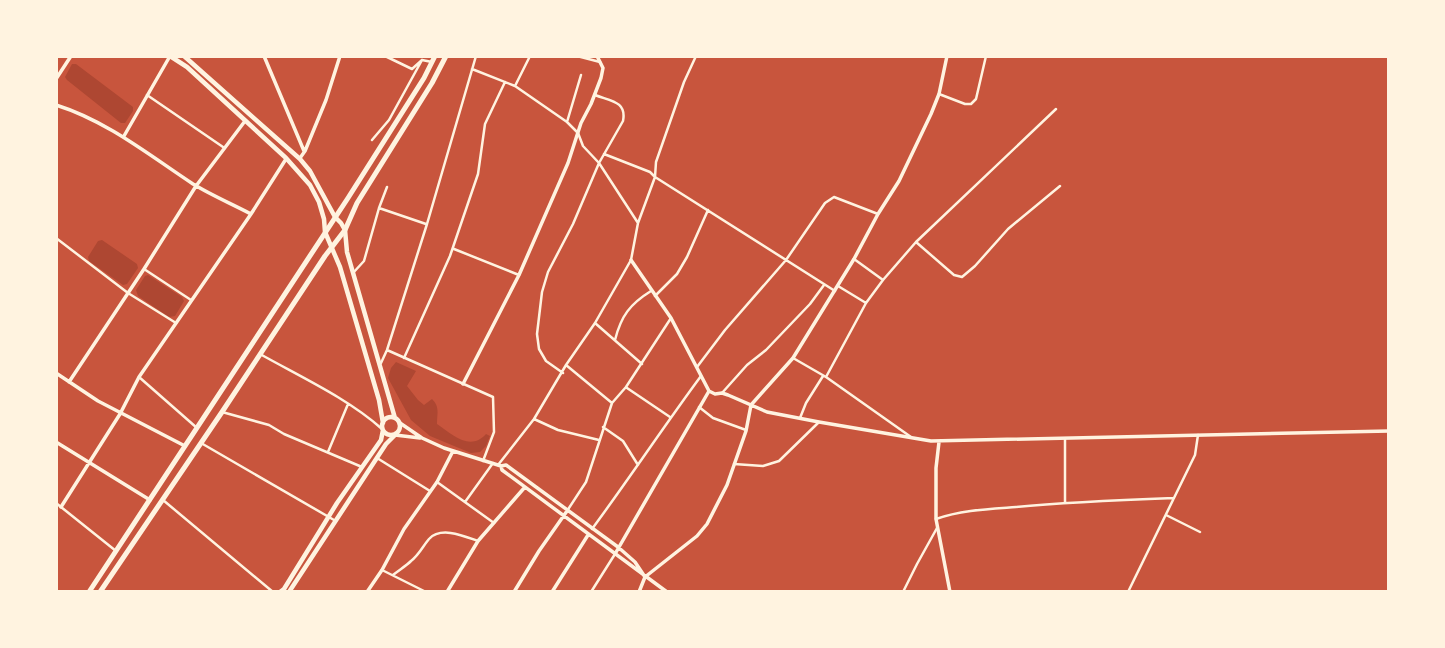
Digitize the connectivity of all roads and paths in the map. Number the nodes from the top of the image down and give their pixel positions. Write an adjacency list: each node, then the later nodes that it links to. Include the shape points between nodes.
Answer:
1 (71, 56): 20 (street)
2 (170, 56): 24 (street); 28 (main road)
3 (184, 56): 37 (main road)
4 (264, 56): 34 (street)
5 (340, 56): 34 (street)
6 (385, 56): 16 (street, via 412,69)
7 (446, 56): 50 (highway, via 357,202)
8 (476, 56): 18 (street)
9 (530, 56): 22 (street)
10 (576, 56): 17 (street)
11 (597, 56): 17 (street)
12 (696, 56): 39 (street, via 656,162)
13 (947, 56): 23 (street)
14 (986, 56): 23 (street, via 971,104)
15 (433, 59): 16 (street); 47 (highway)
16 (422, 60): 32 (street, via 389,120)
17 (601, 62): 25 (street)
18 (472, 69): 21 (street); 49 (street)
19 (581, 75): 29 (street)
20 (56, 79)
21 (505, 82): 22 (street); 54 (street, via 485,124 478,174)
22 (515, 86): 29 (street)
23 (939, 94): 46 (street, via 899,181)
24 (147, 95): 31 (street); 33 (street)
25 (595, 95): 30 (street); 35 (street, via 624,109 623,121)
26 (56, 105): 31 (street)
27 (1056, 109): 53 (street)
28 (245, 121): 33 (street); 36 (main road)
29 (567, 122): 30 (street)
30 (578, 133): 38 (street); 61 (street)
31 (124, 136): 40 (street)
32 (372, 140)
33 (223, 147): 40 (street)
34 (305, 151): 37 (street)
35 (604, 154): 38 (street); 39 (street)
36 (286, 158): 45 (street); 51 (main road, via 314,193)
37 (300, 159): 47 (main road)
38 (599, 163): 48 (street); 84 (street, via 542,292 539,349 546,361)
39 (655, 177): 44 (street); 48 (street)
40 (196, 186): 45 (street); 59 (street)
41 (1060, 186): 53 (street, via 1007,229 962,277)
42 (387, 187): 43 (street)
43 (379, 208): 49 (street); 60 (street, via 364,261)
44 (708, 210): 58 (street); 68 (street, via 677,274)
45 (251, 214): 69 (street)
46 (878, 214): 56 (street); 58 (street, via 834,197 825,203)
47 (335, 217): 50 (main road); 51 (highway)
48 (638, 223): 57 (street)
49 (427, 224): 75 (street)
50 (345, 230): 55 (highway); 60 (main road)
51 (325, 232): 55 (main road); 107 (highway)
52 (56, 239): 67 (street)
53 (916, 242): 62 (street)
54 (453, 248): 61 (street); 77 (street)
55 (331, 250): 76 (highway); 104 (main road, via 340,267)
56 (854, 259): 62 (street); 64 (street)
57 (631, 260): 65 (street); 73 (street)
58 (786, 260): 63 (street); 82 (street)
59 (144, 269): 67 (street); 69 (street)
60 (353, 274): 81 (main road)
61 (519, 275): 89 (street)
62 (883, 280): 70 (street)
63 (824, 285): 66 (street); 92 (street)
64 (838, 286): 66 (street); 70 (street)
65 (652, 290): 68 (street); 74 (street, via 635,301)
66 (835, 291): 78 (street)
67 (128, 293): 72 (street); 88 (street)
68 (655, 296): 71 (street)
69 (192, 301): 72 (street)
70 (866, 303): 87 (street)
71 (671, 318): 79 (street); 82 (street)
72 (177, 323): 86 (street)
73 (595, 323): 74 (street); 80 (street)
74 (615, 340): 79 (street)
75 (387, 350): 77 (street); 81 (street)
76 (260, 354): 94 (street); 97 (highway)
77 (404, 358): 89 (street)
78 (793, 358): 87 (street); 95 (street)
79 (642, 364): 90 (street)
80 (566, 365): 84 (street); 93 (street)
81 (380, 366): 100 (main road)
82 (697, 367): 85 (street)
83 (56, 373): 88 (street)
84 (563, 373): 102 (street)
85 (701, 376): 91 (street); 99 (street)
86 (139, 377): 98 (street); 107 (street)
87 (824, 377): 101 (street); 113 (street)
88 (69, 382): 98 (street)
89 (463, 384): 124 (street, via 494,397 494,432)
90 (626, 387): 93 (street); 99 (street)
91 (709, 391): 92 (street); 96 (street)
92 (722, 393): 95 (street)
93 (612, 403): 106 (street)
94 (348, 404): 108 (street); 122 (street)
95 (751, 405): 101 (street); 109 (street)
96 (699, 407): 109 (street, via 713,418); 154 (street)
97 (222, 412): 119 (highway); 122 (street, via 269,425)
98 (120, 414): 120 (street); 126 (street)
99 (670, 417): 128 (street)
100 (395, 418): 104 (main road); 105 (main road)
101 (800, 418): 103 (street)
102 (534, 419): 116 (street); 129 (street)
103 (818, 422): 113 (street); 127 (street, via 779,461 763,466)
104 (383, 423): 108 (main road)
105 (400, 423): 111 (main road); 114 (street)
106 (603, 427): 116 (street); 128 (street, via 623,441)
107 (197, 428): 120 (highway)
108 (383, 430): 111 (main road); 130 (main road)
109 (746, 430): 127 (street)
110 (1389, 431): 112 (street)
111 (394, 435): 114 (street); 123 (main road)
112 (1198, 435): 115 (street); 135 (street, via 1195,455)
113 (911, 437): 117 (street)
114 (422, 438): 121 (street)
115 (1065, 438): 117 (street); 139 (street)
116 (599, 440): 142 (street, via 586,482)
117 (939, 441): 146 (street)
118 (56, 442): 126 (street)
119 (201, 443): 136 (highway); 145 (street)
120 (185, 446): 137 (highway)
121 (453, 451): 124 (street); 131 (street)
122 (328, 452): 130 (street)
123 (377, 458): 134 (street); 147 (main road)
124 (482, 461): 125 (street)
125 (493, 463): 129 (street); 138 (street)
126 (89, 464): 137 (street); 141 (street)
127 (734, 464): 159 (street, via 707,524)
128 (638, 465): 150 (street)
129 (499, 466): 132 (street, via 506,465); 133 (street)
130 (362, 467): 145 (main road)
131 (437, 482): 134 (street); 138 (street)
132 (529, 482): 133 (street); 142 (street)
133 (525, 487): 144 (street); 148 (street)
134 (430, 491): 157 (street)
135 (1174, 498): 139 (street); 143 (street)
136 (162, 499): 161 (highway); 162 (street)
137 (150, 500): 155 (highway)
138 (465, 502): 148 (street)
139 (1065, 502): 146 (street)
140 (56, 503): 141 (street)
141 (61, 507): 155 (street)
142 (568, 511): 144 (street); 150 (street)
143 (1166, 515): 151 (street); 175 (street)
144 (564, 516): 152 (street); 168 (street)
145 (329, 517): 147 (street); 163 (main road)
146 (936, 519): 149 (street)
147 (335, 521): 164 (main road)
148 (494, 523): 153 (street)
149 (937, 528): 173 (street); 174 (street)
150 (592, 529): 152 (street); 154 (street)
151 (1200, 531)
152 (588, 534): 156 (street); 169 (street)
153 (478, 541): 158 (street, via 436,534); 167 (street)
154 (618, 547): 156 (street); 159 (street)
155 (116, 551): 160 (highway)
156 (615, 554): 159 (street); 170 (street)
157 (382, 569): 158 (street); 165 (street)
158 (393, 575): 166 (street)
159 (645, 578): 171 (street); 172 (street)
160 (89, 592)
161 (100, 592)
162 (273, 592)
163 (280, 592)
164 (289, 592)
165 (367, 592)
166 (426, 592)
167 (447, 592)
168 (514, 592)
169 (552, 592)
170 (591, 592)
171 (639, 592)
172 (667, 592)
173 (903, 592)
174 (950, 592)
175 (1128, 592)

